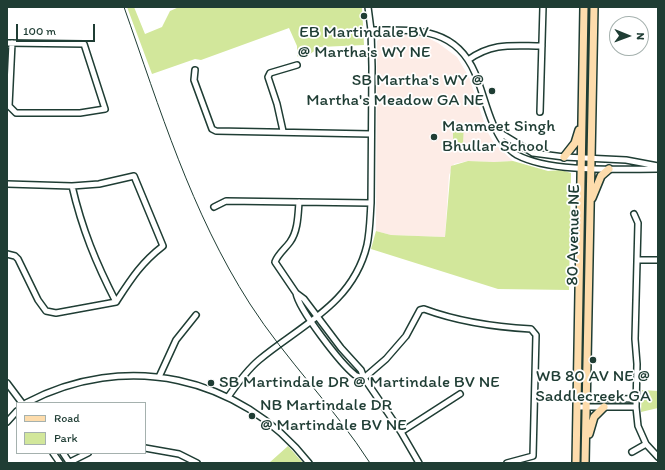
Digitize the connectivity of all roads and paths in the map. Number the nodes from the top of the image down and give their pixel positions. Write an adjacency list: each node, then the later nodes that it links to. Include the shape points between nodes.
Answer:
1 (368, 7): 5 (street)
2 (543, 7): 7 (street)
3 (584, 7): 12 (main road, 80 Avenue NE)
4 (594, 7): 18 (main road, 80 Avenue NE)
5 (371, 30): 8 (street, via 426,31 448,41); 15 (street)
6 (9, 43): 6 (street, via 84,44 105,110 80,113 16,113 9,106)
7 (542, 46): 8 (street, via 498,46 481,51); 11 (street)
8 (468, 60): 13 (street)
9 (297, 65): 14 (street, via 270,73 268,77)
10 (196, 70): 14 (street, via 194,80 212,129)
11 (540, 112)
12 (582, 118): 16 (main road, via 575,143); 17 (main road, 80 Avenue NE)
13 (496, 130): 16 (street, via 533,153); 19 (street, via 504,145 534,162)
14 (283, 131): 15 (street)
15 (371, 134): 26 (street)
16 (564, 157): 17 (street)
17 (581, 158): 18 (street); 19 (main road, 80 Avenue NE)
18 (591, 158): 20 (main road, 80 Avenue NE); 21 (street, via 626,160)
19 (581, 167): 20 (street); 43 (main road, 80 Avenue NE)
20 (591, 168): 22 (street); 27 (main road, 80 Avenue NE)
21 (658, 168): 22 (street)
22 (608, 169): 27 (main road, via 597,184)
23 (7, 184): 24 (street)
24 (72, 186): 34 (street, via 81,222 98,267); 34 (street, via 99,184 134,176 163,246 137,269)
25 (299, 202): 26 (street); 28 (street, via 226,201); 33 (street, via 297,223 291,241 277,256 275,262)
26 (371, 203): 36 (street, via 367,246 360,265 336,302)
27 (590, 206): 44 (main road, 80 Avenue NE)
28 (214, 207)
29 (634, 214): 31 (street, via 638,223)
30 (7, 254): 34 (street, via 18,259 46,311 56,313)
31 (637, 260): 32 (street); 45 (street)
32 (658, 260)
33 (296, 293): 36 (street, via 304,299); 37 (street, via 298,302)
34 (116, 302)
35 (196, 315): 38 (street, via 176,340)
36 (318, 318): 37 (street); 39 (street, via 361,370)
37 (312, 322): 39 (street, via 356,376); 42 (street, via 259,360)
38 (159, 377): 42 (street, via 193,383); 47 (street, via 125,375 86,380 46,393)
39 (364, 378): 54 (street); 67 (street, via 386,359 406,336 420,310 469,322 531,329 536,334 533,456)
40 (7, 382): 46 (street)
41 (460, 394): 54 (street)
42 (228, 397): 65 (street, via 274,428)
43 (577, 398): 44 (street); 48 (main road, 80 Avenue NE)
44 (586, 398): 45 (street); 49 (main road, 80 Avenue NE)
45 (636, 399): 51 (street)
46 (21, 402)
47 (28, 402)
48 (577, 407): 49 (street); 68 (main road, 80 Avenue NE)
49 (586, 407): 50 (street); 57 (main road, 80 Avenue NE)
50 (604, 407): 51 (street); 57 (main road, via 594,417)
51 (636, 407): 55 (street, via 638,426)
52 (16, 412): 53 (street)
53 (7, 422)
54 (401, 432): 66 (street)
55 (646, 444): 58 (street); 61 (street)
56 (146, 448): 64 (street, via 179,454)
57 (586, 450): 69 (main road, 80 Avenue NE)
58 (632, 452)
59 (54, 454): 63 (street)
60 (86, 454): 62 (street)
61 (658, 457)
62 (69, 462)
63 (60, 463)
64 (197, 463)
65 (309, 463)
66 (420, 463)
67 (507, 463)
68 (576, 463)
69 (585, 463)

